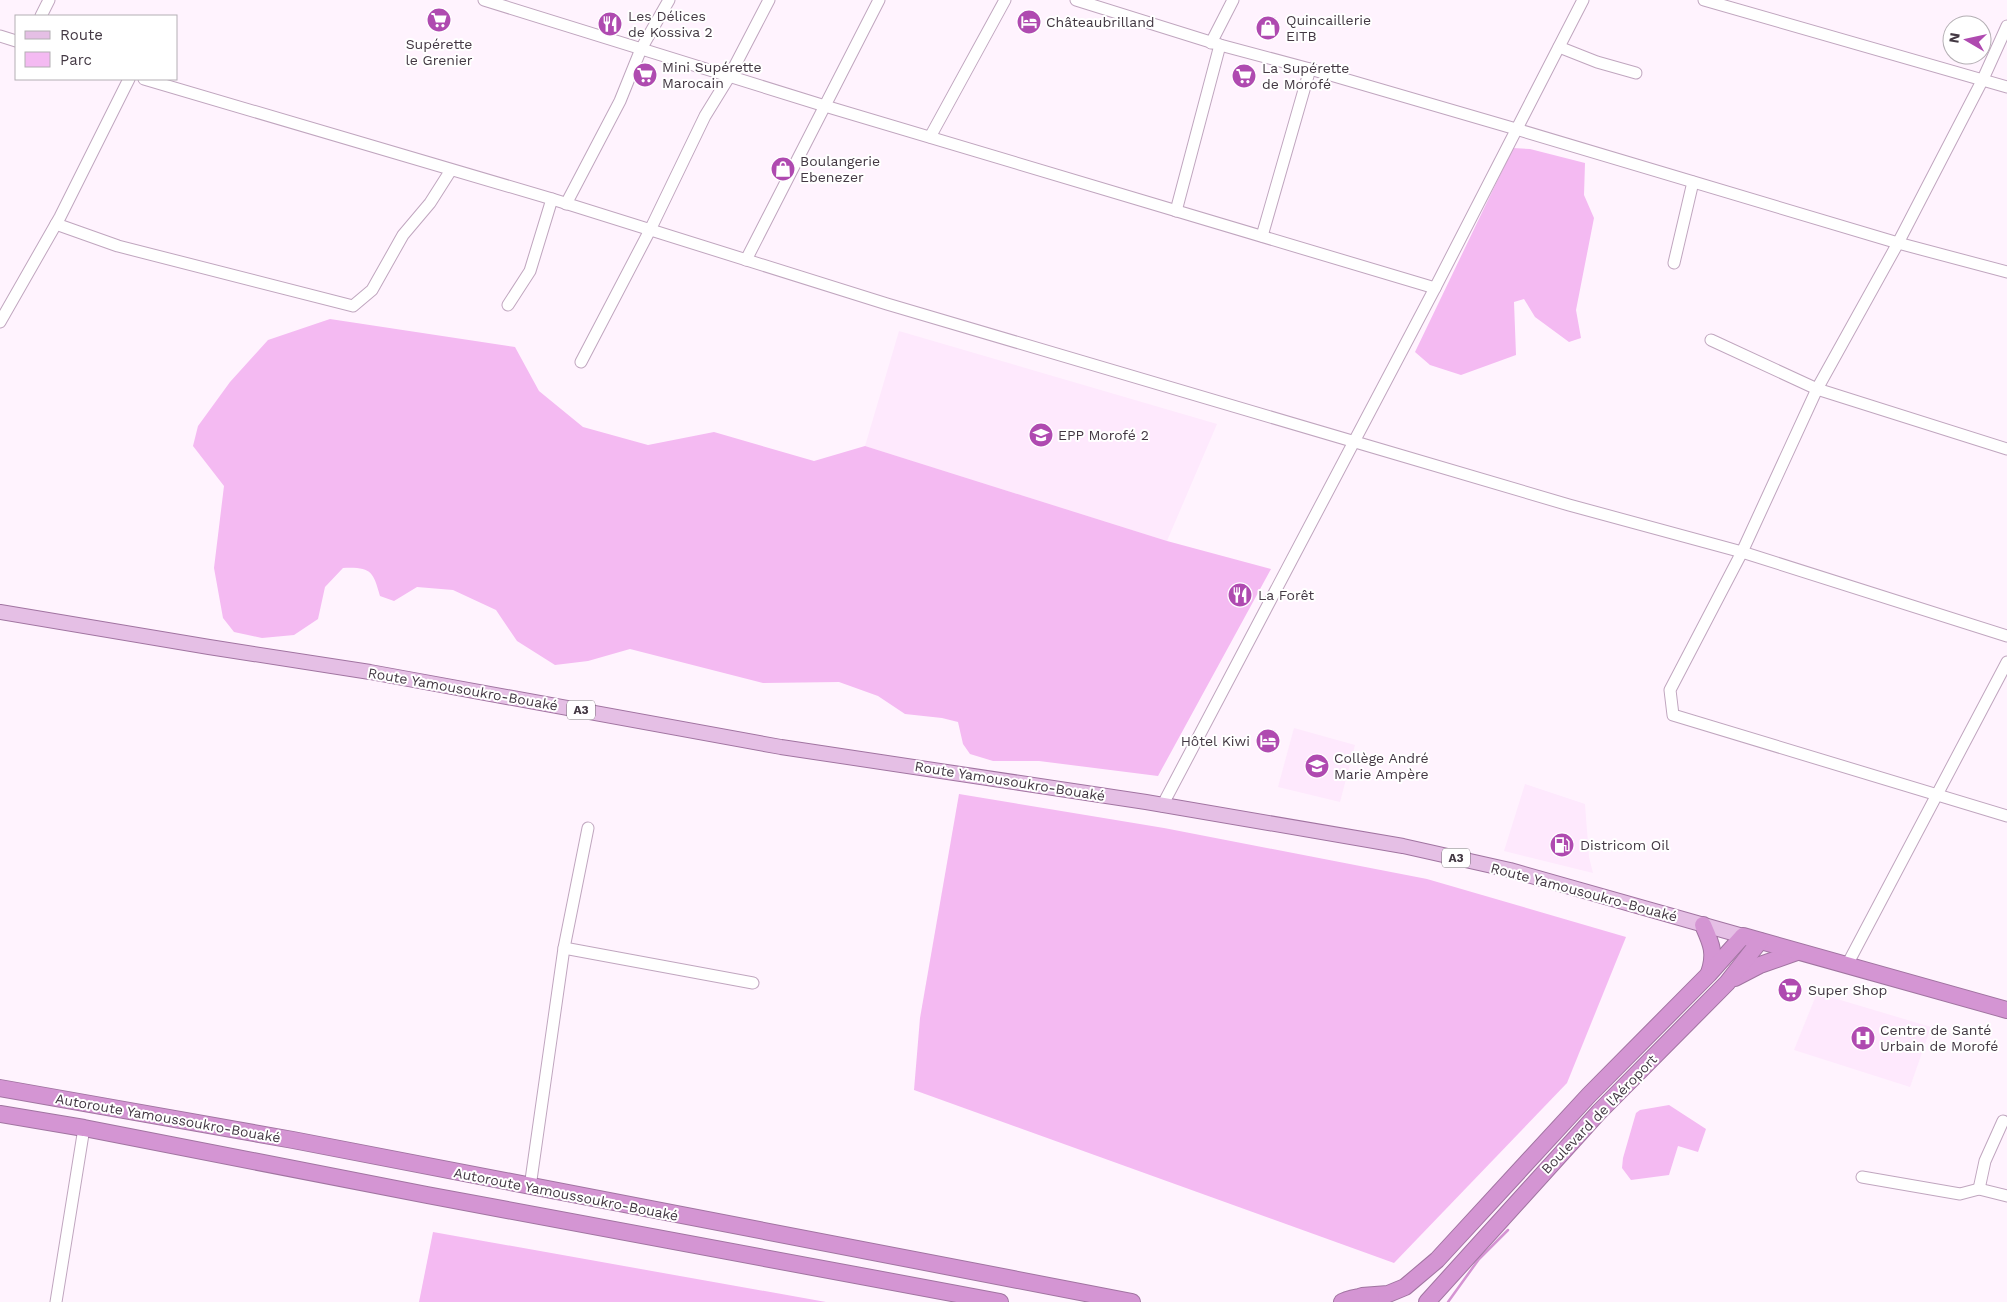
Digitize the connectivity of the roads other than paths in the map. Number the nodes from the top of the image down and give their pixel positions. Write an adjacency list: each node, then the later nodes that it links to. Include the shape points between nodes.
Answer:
1 (49, 0): 13 (street)
2 (484, 0): 11 (street)
3 (668, 0): 19 (street)
4 (769, 0): 22 (street)
5 (879, 0): 27 (street)
6 (1005, 0): 29 (street)
7 (1076, 0): 12 (street)
8 (1233, 0): 17 (street)
9 (1583, 0): 18 (street)
10 (1704, 0): 23 (street)
11 (511, 4): 19 (street)
12 (1110, 5): 17 (street)
13 (42, 15)
14 (2007, 26): 23 (street)
15 (0, 36): 16 (street)
16 (15, 41)
17 (1216, 44): 20 (street); 34 (street)
18 (1559, 46): 21 (street, via 1597,62); 28 (street)
19 (641, 49): 22 (street); 33 (street, via 620,101)
20 (1310, 69): 28 (street); 37 (street)
21 (1636, 73)
22 (729, 76): 27 (street); 36 (street)
23 (1983, 79): 26 (street); 38 (street)
24 (128, 80): 35 (street)
25 (147, 80): 30 (street)
26 (2007, 87)
27 (825, 106): 29 (street); 39 (street)
28 (1516, 129): 31 (street); 42 (street)
29 (930, 137): 34 (street)
30 (451, 170): 32 (street); 35 (street, via 404,235 372,290 353,306 118,246)
31 (1693, 182): 38 (street); 40 (street)
32 (552, 199): 33 (street); 43 (street, via 530,271)
33 (566, 204): 36 (street)
34 (1176, 211): 37 (street)
35 (56, 224): 44 (street)
36 (650, 230): 39 (street); 46 (street)
37 (1262, 236): 42 (street)
38 (1898, 243): 41 (street); 47 (street)
39 (746, 260): 48 (street)
40 (1674, 263)
41 (2007, 272)
42 (1435, 288): 48 (street)
43 (508, 305)
44 (0, 322)
45 (1711, 340): 47 (street)
46 (581, 362)
47 (1817, 389): 49 (street); 50 (street)
48 (1354, 441): 50 (street); 55 (street)
49 (2007, 449)
50 (1742, 552): 52 (street); 54 (street, via 1670,690 1673,715)
51 (0, 612): 55 (main road, Route Yamousoukro-Bouaké / A3, via 370,672 781,747)
52 (2007, 636)
53 (2007, 662): 54 (street)
54 (1937, 794): 56 (street); 63 (street)
55 (1162, 806): 58 (main road, Route Yamousoukro-Bouaké / A3, via 1394,845 1500,868)
56 (2007, 816)
57 (588, 828): 61 (street)
58 (1703, 925): 59 (main road, Route Yamousoukro-Bouaké / A3); 64 (highway, via 1714,959)
59 (1743, 936): 60 (highway, Route Yamousoukro-Bouaké / A3); 64 (highway, Boulevard de l'Aéroport)
60 (1760, 941): 62 (highway, Route Yamousoukro-Bouaké / A3); 66 (highway, Boulevard de l'Aéroport)
61 (564, 948): 65 (street); 73 (street)
62 (1798, 952): 63 (highway, Route Yamousoukro-Bouaké / A3); 66 (highway, via 1760,965)
63 (1847, 965): 67 (highway, Route Yamousoukro-Bouaké / A3)
64 (1709, 974): 76 (highway, Boulevard de l'Aéroport, via 1589,1095 1437,1260 1405,1287 1388,1294)
65 (753, 983)
66 (1727, 983): 82 (highway, Boulevard de l'Aéroport, via 1599,1112)
67 (2007, 1010)
68 (0, 1088): 73 (highway, Autoroute Yamoussoukro-Bouaké, via 292,1140)
69 (0, 1114): 71 (highway, Autoroute Yamoussoukro-Bouaké)
70 (2003, 1121): 74 (street, via 1985,1161)
71 (84, 1128): 77 (street); 78 (highway, Autoroute Yamoussoukro-Bouaké)
72 (1862, 1177): 74 (street, via 1960,1194)
73 (530, 1187): 79 (highway, Autoroute Yamoussoukro-Bouaké)
74 (1979, 1189): 75 (street)
75 (2007, 1196)
76 (1362, 1296): 80 (highway); 81 (highway)
77 (56, 1302)
78 (1000, 1302)
79 (1132, 1302)
80 (1342, 1302)
81 (1380, 1302)
82 (1427, 1302)

